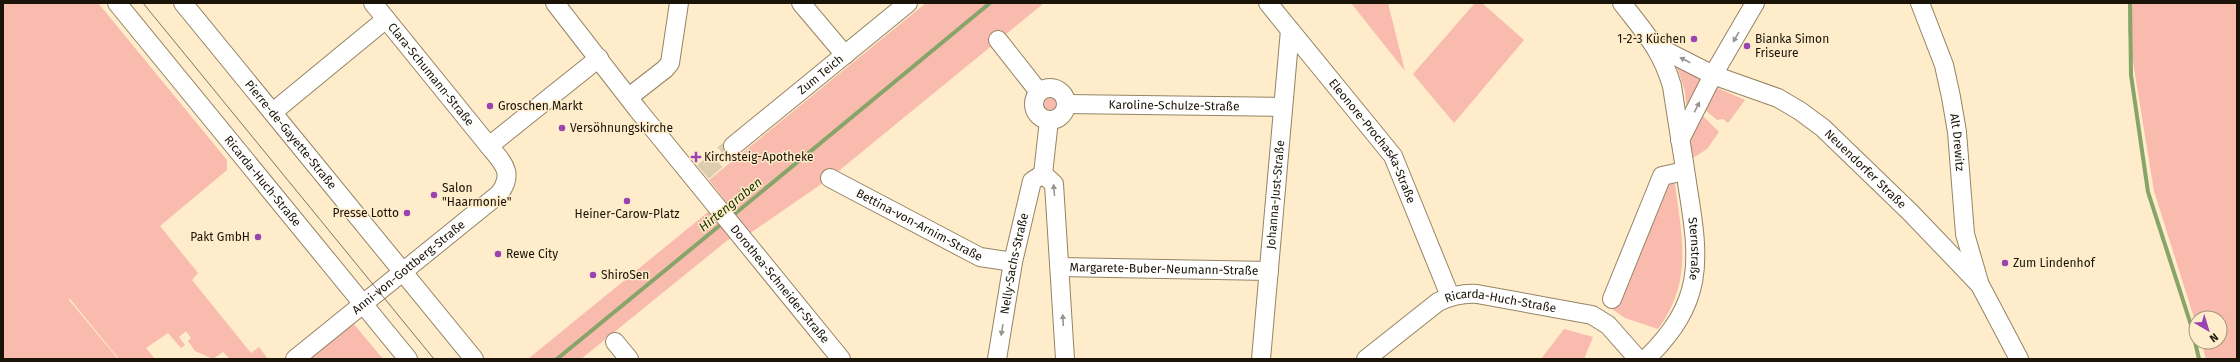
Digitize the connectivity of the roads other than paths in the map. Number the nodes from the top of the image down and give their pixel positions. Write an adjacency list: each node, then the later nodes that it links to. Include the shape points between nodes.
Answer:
1 (117, 3): 38 (street, Ricarda-Huch-Straße)
2 (183, 3): 23 (street, Pierre-de-Gayette-Straße)
3 (373, 3): 12 (street, Clara-Schumann-Straße)
4 (555, 3): 17 (street, Dorothea-Schneider-Straße)
5 (679, 3): 20 (street, via 670,63)
6 (801, 3): 16 (street)
7 (908, 3): 16 (street, Zum Teich)
8 (1268, 3): 13 (street, Eleonore-Prochaska-Straße)
9 (1622, 3): 15 (street, Sternstraße)
10 (1755, 3): 18 (street, one-way to 18)
11 (1920, 3): 35 (street, Alt Drewitz, via 1944,65 1952,97 1965,234)
12 (386, 19): 23 (street); 26 (street, Clara-Schumann-Straße)
13 (1290, 30): 22 (street, Johanna-Just-Straße); 36 (street, Eleonore-Prochaska-Straße, via 1393,156)
14 (998, 40): 19 (street)
15 (1656, 46): 18 (street, Neuendorfer Straße, one-way to 15); 25 (street, Sternstraße, via 1665,63 1672,86)
16 (845, 55): 27 (street, Zum Teich)
17 (599, 58): 20 (street, Dorothea-Schneider-Straße); 26 (street)
18 (1713, 74): 25 (street, one-way to 18); 35 (street, Neuendorfer Straße, via 1778,98 1823,128 1910,212)
19 (1039, 92): 21 (street, via 1055,89 1064,95); 24 (street, via 1034,100 1034,109 1040,116)
20 (629, 97): 44 (street, Dorothea-Schneider-Straße, via 698,175 716,206)
21 (1066, 104): 22 (street, Karoline-Schulze-Straße); 24 (street, via 1060,117)
22 (1282, 107): 33 (street, Johanna-Just-Straße)
23 (273, 112): 34 (street, Pierre-de-Gayette-Straße)
24 (1049, 120): 29 (street)
25 (1680, 140): 28 (street, Sternstraße)
26 (489, 146): 34 (street, Anni-von-Gottberg-Straße, via 507,173 506,184 499,194)
27 (733, 146)
28 (1685, 171): 37 (street, via 1662,176); 50 (street, Sternstraße, via 1696,238 1696,272 1683,312 1664,342)
29 (1044, 174): 31 (street, Nelly-Sachs-Straße, via 1032,181); 32 (street, one-way to 29, via 1054,184)
30 (830, 178): 31 (street, Bettina-von-Arnim-Straße, via 980,257)
31 (1013, 262): 45 (street, Nelly-Sachs-Straße, one-way to 45)
32 (1060, 267): 33 (street, Margarete-Buber-Neumann-Straße); 46 (street, one-way to 32)
33 (1269, 271): 47 (street, Johanna-Just-Straße)
34 (404, 272): 38 (street, Anni-von-Gottberg-Straße); 42 (street, Pierre-de-Gayette-Straße)
35 (1980, 285): 51 (street, Neuendorfer Straße)
36 (1450, 296): 48 (street, Ricarda-Huch-Straße, via 1438,302); 49 (street, Ricarda-Huch-Straße, via 1477,294 1592,315 1612,329)
37 (1612, 299)
38 (363, 304): 40 (street, Anni-von-Gottberg-Straße); 41 (street, Ricarda-Huch-Straße)
39 (615, 342): 43 (street)
40 (295, 359)
41 (408, 359)
42 (474, 359)
43 (629, 359)
44 (841, 359)
45 (997, 359)
46 (1065, 359)
47 (1261, 359)
48 (1366, 359)
49 (1638, 359)
50 (1646, 359)
51 (2019, 359)

